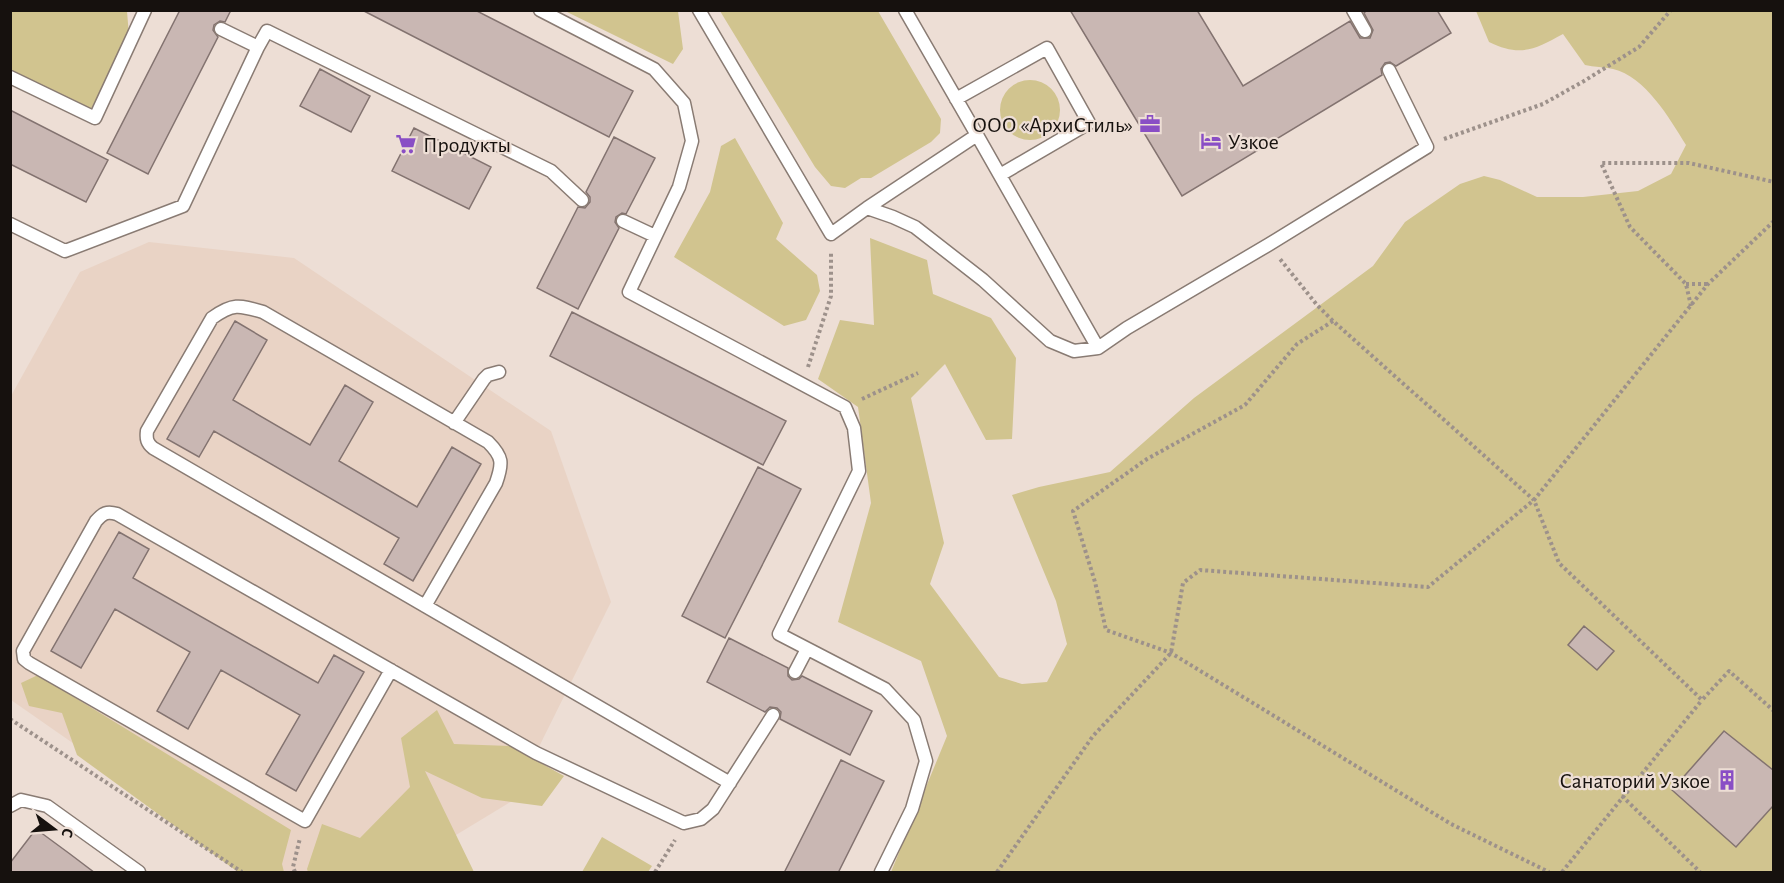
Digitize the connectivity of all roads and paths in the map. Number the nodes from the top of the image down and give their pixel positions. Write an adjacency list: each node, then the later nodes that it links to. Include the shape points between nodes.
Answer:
1 (145, 10): 11 (lane, via 95,118)
2 (540, 10): 23 (lane, via 654,69 684,103 692,141 680,187)
3 (699, 10): 22 (lane)
4 (905, 10): 12 (lane)
5 (1353, 10): 8 (lane)
6 (1671, 10): 14 (path, via 1639,46 1543,104)
7 (221, 29): 9 (lane)
8 (1365, 31)
9 (258, 47): 17 (lane, via 267,31 551,171); 21 (lane, via 183,206 65,251)
10 (1389, 70): 14 (lane)
11 (10, 77)
12 (956, 99): 13 (lane); 15 (lane, via 1047,48 1089,123)
13 (977, 135): 15 (lane); 18 (lane)
14 (1427, 147): 24 (lane)
15 (1000, 175): 29 (lane)
16 (1773, 182): 25 (path, via 1689,163 1600,163 1630,228)
17 (582, 200)
18 (867, 208): 22 (lane); 29 (lane, via 915,227 983,280 1050,341 1074,351)
19 (623, 221): 23 (lane)
20 (1773, 221): 26 (path)
21 (10, 224)
22 (831, 234): 32 (path, via 831,296)
23 (655, 236): 32 (lane, via 630,292)
24 (1268, 245): 28 (path); 29 (lane)
25 (1686, 284): 26 (path); 27 (path)
26 (1708, 284): 27 (path)
27 (1691, 306): 35 (path)
28 (1334, 321): 35 (path); 38 (path, via 1297,344 1245,405 1147,459 1073,511 1106,630)
29 (1098, 348)
30 (499, 372): 34 (lane, via 484,379)
31 (918, 373): 33 (path)
32 (802, 384): 33 (lane)
33 (845, 407): 37 (lane, via 854,428 859,471 778,634)
34 (454, 423): 36 (lane, via 488,442 498,453 502,466); 36 (lane, via 263,312 240,305 212,318 147,431 148,444 153,448)
35 (1534, 500): 38 (path, via 1428,587 1200,570 1183,583); 41 (path, via 1558,563)
36 (425, 606): 45 (lane)
37 (807, 649): 40 (lane); 54 (lane, via 885,689 914,720 926,761 912,809)
38 (1171, 653): 55 (path, via 1093,736); 56 (path, via 1451,825)
39 (391, 670): 48 (lane); 48 (lane, via 109,512 102,514 27,642 23,651 29,663); 49 (lane, via 536,753)
40 (795, 672)
41 (1702, 700): 42 (path, via 1728,671); 46 (path)
42 (1773, 711)
43 (773, 715): 45 (lane)
44 (10, 720): 51 (path)
45 (730, 783): 49 (lane, via 713,809 701,819)
46 (1622, 796): 57 (path); 58 (path)
47 (10, 806): 50 (lane, via 21,800 48,806)
48 (305, 821): 52 (path)
49 (684, 823): 53 (path)
50 (139, 873)
51 (242, 873)
52 (294, 873)
53 (655, 873)
54 (881, 873)
55 (997, 873)
56 (1549, 873)
57 (1562, 873)
58 (1700, 873)

